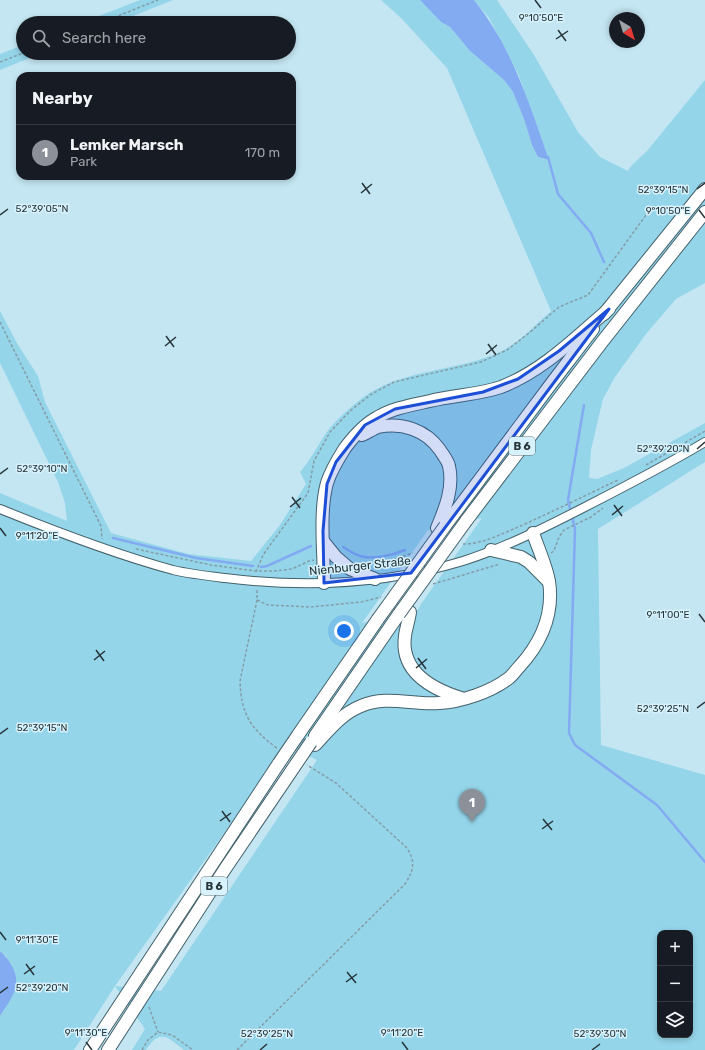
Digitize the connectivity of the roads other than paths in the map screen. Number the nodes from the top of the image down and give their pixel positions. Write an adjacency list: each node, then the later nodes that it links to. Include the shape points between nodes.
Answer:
1 (705, 189): 3 (highway, B 6)
2 (705, 212): 14 (highway, B 6, bridge, via 466,521 429,573)
3 (609, 309): 4 (highway, via 559,352 518,379 483,392 432,400 378,416 365,425); 7 (highway, B 6)
4 (350, 442): 7 (highway, via 377,428 392,426 406,427 422,433 433,442 449,465 447,504); 9 (highway, via 336,462 327,484)
5 (705, 442): 8 (street, Nienburger Straße, via 662,467)
6 (0, 509): 13 (street, Nienburger Straße, via 87,544 175,570 257,582)
7 (441, 527): 17 (highway, B 6, bridge, via 418,556 378,619 298,734)
8 (533, 532): 10 (street, Nienburger Straße); 12 (highway)
9 (323, 541): 11 (highway, via 350,569); 13 (highway)
10 (491, 550): 11 (street, Nienburger Straße, via 421,571); 12 (highway, via 521,556)
11 (375, 579): 13 (street, Nienburger Straße)
12 (549, 582): 15 (highway, via 549,610 540,638 528,657 510,678 486,691)
13 (324, 583)
14 (405, 613): 15 (highway, via 405,650 410,665 430,686); 16 (highway, B 6)
15 (462, 699): 16 (highway, via 438,703 378,701 361,706 347,713)
16 (313, 744): 18 (highway, B 6, bridge, via 293,768 225,869 143,1006)
17 (90, 1050)
18 (108, 1050)

